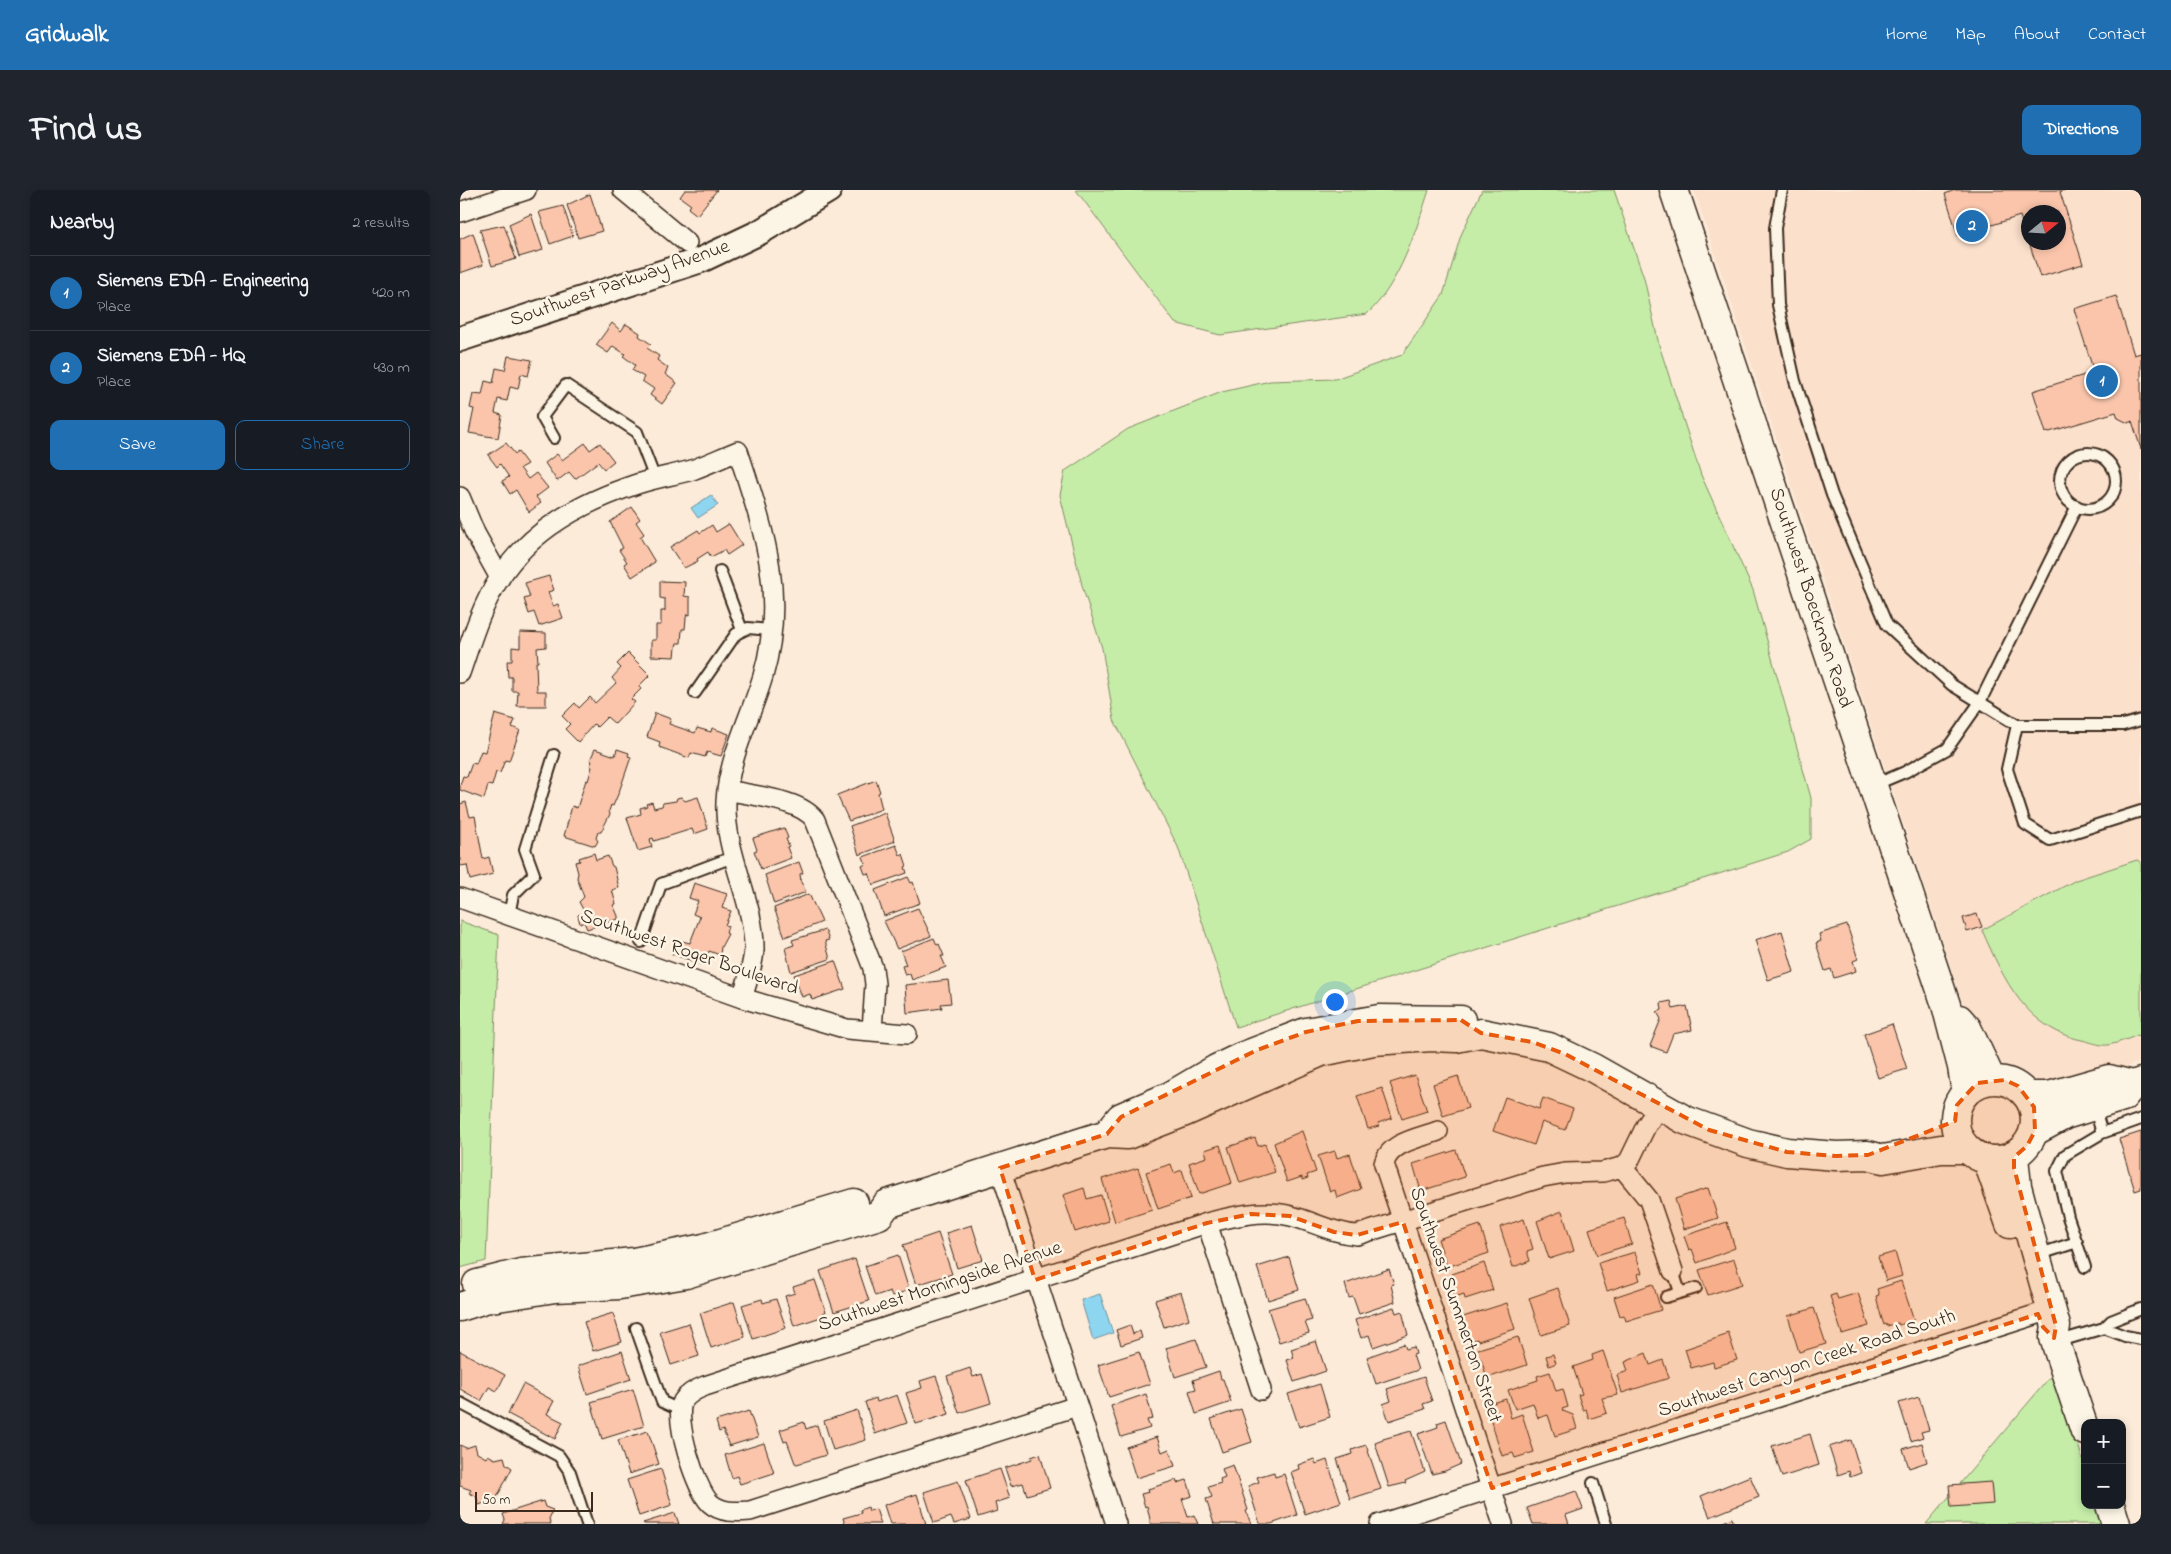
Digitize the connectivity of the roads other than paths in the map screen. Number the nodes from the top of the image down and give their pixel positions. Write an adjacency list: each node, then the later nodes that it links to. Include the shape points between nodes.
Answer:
1 (526, 190): 6 (street)
2 (623, 190): 7 (street)
3 (829, 190): 8 (street, Southwest Parkway Avenue, via 760,232 701,260)
4 (1674, 190): 23 (main road, Southwest Boeckman Road)
5 (1782, 190): 19 (lane, via 1775,228 1778,305 1795,381 1832,495 1887,625 1952,685)
6 (460, 212)
7 (687, 243)
8 (460, 339)
9 (554, 438): 10 (lane, via 542,417 566,384 637,432)
10 (655, 479): 14 (street, via 603,496 560,519 529,543); 16 (street, via 693,470 738,451 771,565)
11 (460, 497): 14 (street, via 475,534)
12 (2077, 506): 12 (lane, via 2064,495 2062,470 2067,462 2082,454 2099,455 2112,467 2116,484 2113,492 2102,505 2094,508); 19 (lane)
13 (720, 571): 15 (lane)
14 (500, 578): 17 (street, via 481,613)
15 (742, 630): 16 (lane); 18 (lane, via 729,642)
16 (771, 630): 24 (street, via 763,675 733,759)
17 (460, 673)
18 (695, 693)
19 (1980, 702): 21 (lane); 23 (lane, via 1947,749)
20 (2141, 720): 21 (lane, via 2123,725)
21 (2017, 725): 25 (lane, via 2007,769 2025,824 2050,840)
22 (554, 755): 28 (lane, via 524,849 534,874 513,895)
23 (1873, 786): 31 (main road, Southwest Boeckman Road)
24 (727, 790): 26 (street, via 726,818); 32 (street, via 796,806 808,811 815,820 873,968)
25 (2141, 811)
26 (733, 857): 29 (lane, via 661,884); 30 (street, via 751,922 754,949)
27 (460, 898): 28 (street, Southwest Roger Boulevard)
28 (510, 915): 30 (street, Southwest Roger Boulevard)
29 (641, 942)
30 (742, 998): 32 (street, Southwest Roger Boulevard, via 848,1029)
31 (1946, 1006): 34 (main road, Southwest Boeckman Road, via 1967,1028); 36 (main road, Southwest Boeckman Road)
32 (872, 1031): 33 (street, Southwest Roger Boulevard)
33 (907, 1034)
34 (1991, 1079): 36 (main road, via 1977,1083); 37 (main road, via 2012,1083)
35 (2137, 1083): 37 (main road, via 2109,1079 2049,1096); 38 (main road, via 2123,1097)
36 (1966, 1092): 41 (main road, via 1957,1105)
37 (2028, 1096): 43 (main road, via 2034,1107)
38 (2093, 1105): 43 (main road); 44 (lane)
39 (1659, 1106): 46 (main road, via 1684,1120 1748,1143 1786,1152); 48 (street); 49 (main road, via 1549,1047 1481,1033 1456,1038 1374,1041 1321,1052 1127,1135 1107,1134)
40 (2141, 1119): 44 (lane)
41 (1954, 1122): 45 (main road, via 1960,1141); 46 (main road)
42 (1438, 1131): 51 (street, Southwest Summerton Street, via 1403,1144 1386,1156 1384,1164)
43 (2035, 1131): 47 (main road, via 2027,1146)
44 (2102, 1133): 53 (lane, via 2065,1155 2057,1171)
45 (1977, 1154): 46 (main road, via 1941,1149 1883,1159); 47 (main road, via 1997,1161); 64 (main road, via 2011,1226)
46 (1868, 1155)
47 (2014, 1157): 54 (main road, via 2017,1186)
48 (1622, 1167): 51 (street, Southwest Morningside Avenue, via 1613,1171 1542,1177); 56 (street, via 1650,1200)
49 (1000, 1168): 50 (main road); 57 (street)
50 (887, 1204): 59 (main road, via 870,1198 704,1248 634,1262 521,1273); 62 (main road, via 879,1215 686,1274 620,1285 555,1288 485,1299)
51 (1403, 1222): 52 (street, Southwest Morningside Avenue, via 1357,1235 1334,1232 1290,1216 1269,1213 1231,1217); 75 (street, Southwest Summerton Street)
52 (1207, 1224): 57 (street, Southwest Morningside Avenue); 69 (street)
53 (2077, 1242): 54 (lane); 55 (lane)
54 (2036, 1255): 68 (main road, via 2056,1326)
55 (2085, 1267)
56 (1673, 1271): 60 (lane)
57 (1035, 1280): 71 (street); 72 (street, Southwest Morningside Avenue, via 705,1386 693,1392)
58 (1696, 1288): 60 (lane)
59 (460, 1289)
60 (1680, 1292): 61 (lane)
61 (1666, 1297)
62 (460, 1307)
63 (2141, 1309): 66 (lane, via 2111,1320)
64 (2038, 1314): 68 (main road, via 2044,1328); 75 (street, Southwest Canyon Creek Road South)
65 (636, 1328): 72 (lane, via 662,1402)
66 (2104, 1328): 67 (lane); 68 (lane)
67 (2141, 1339)
68 (2055, 1340): 73 (main road)
69 (1261, 1390)
70 (460, 1403): 77 (lane, via 559,1456 570,1472)
71 (1077, 1406): 72 (street, via 734,1513 710,1503 700,1489 680,1427); 78 (street)
72 (680, 1410)
73 (2081, 1419)
74 (1593, 1483): 81 (lane)
75 (1492, 1488): 79 (street, Southwest Canyon Creek Road South); 80 (street, Southwest Summerton Street)
76 (2111, 1509): 82 (main road)
77 (587, 1524)
78 (1116, 1524)
79 (1380, 1524)
80 (1504, 1524)
81 (1606, 1524)
82 (2116, 1524)

